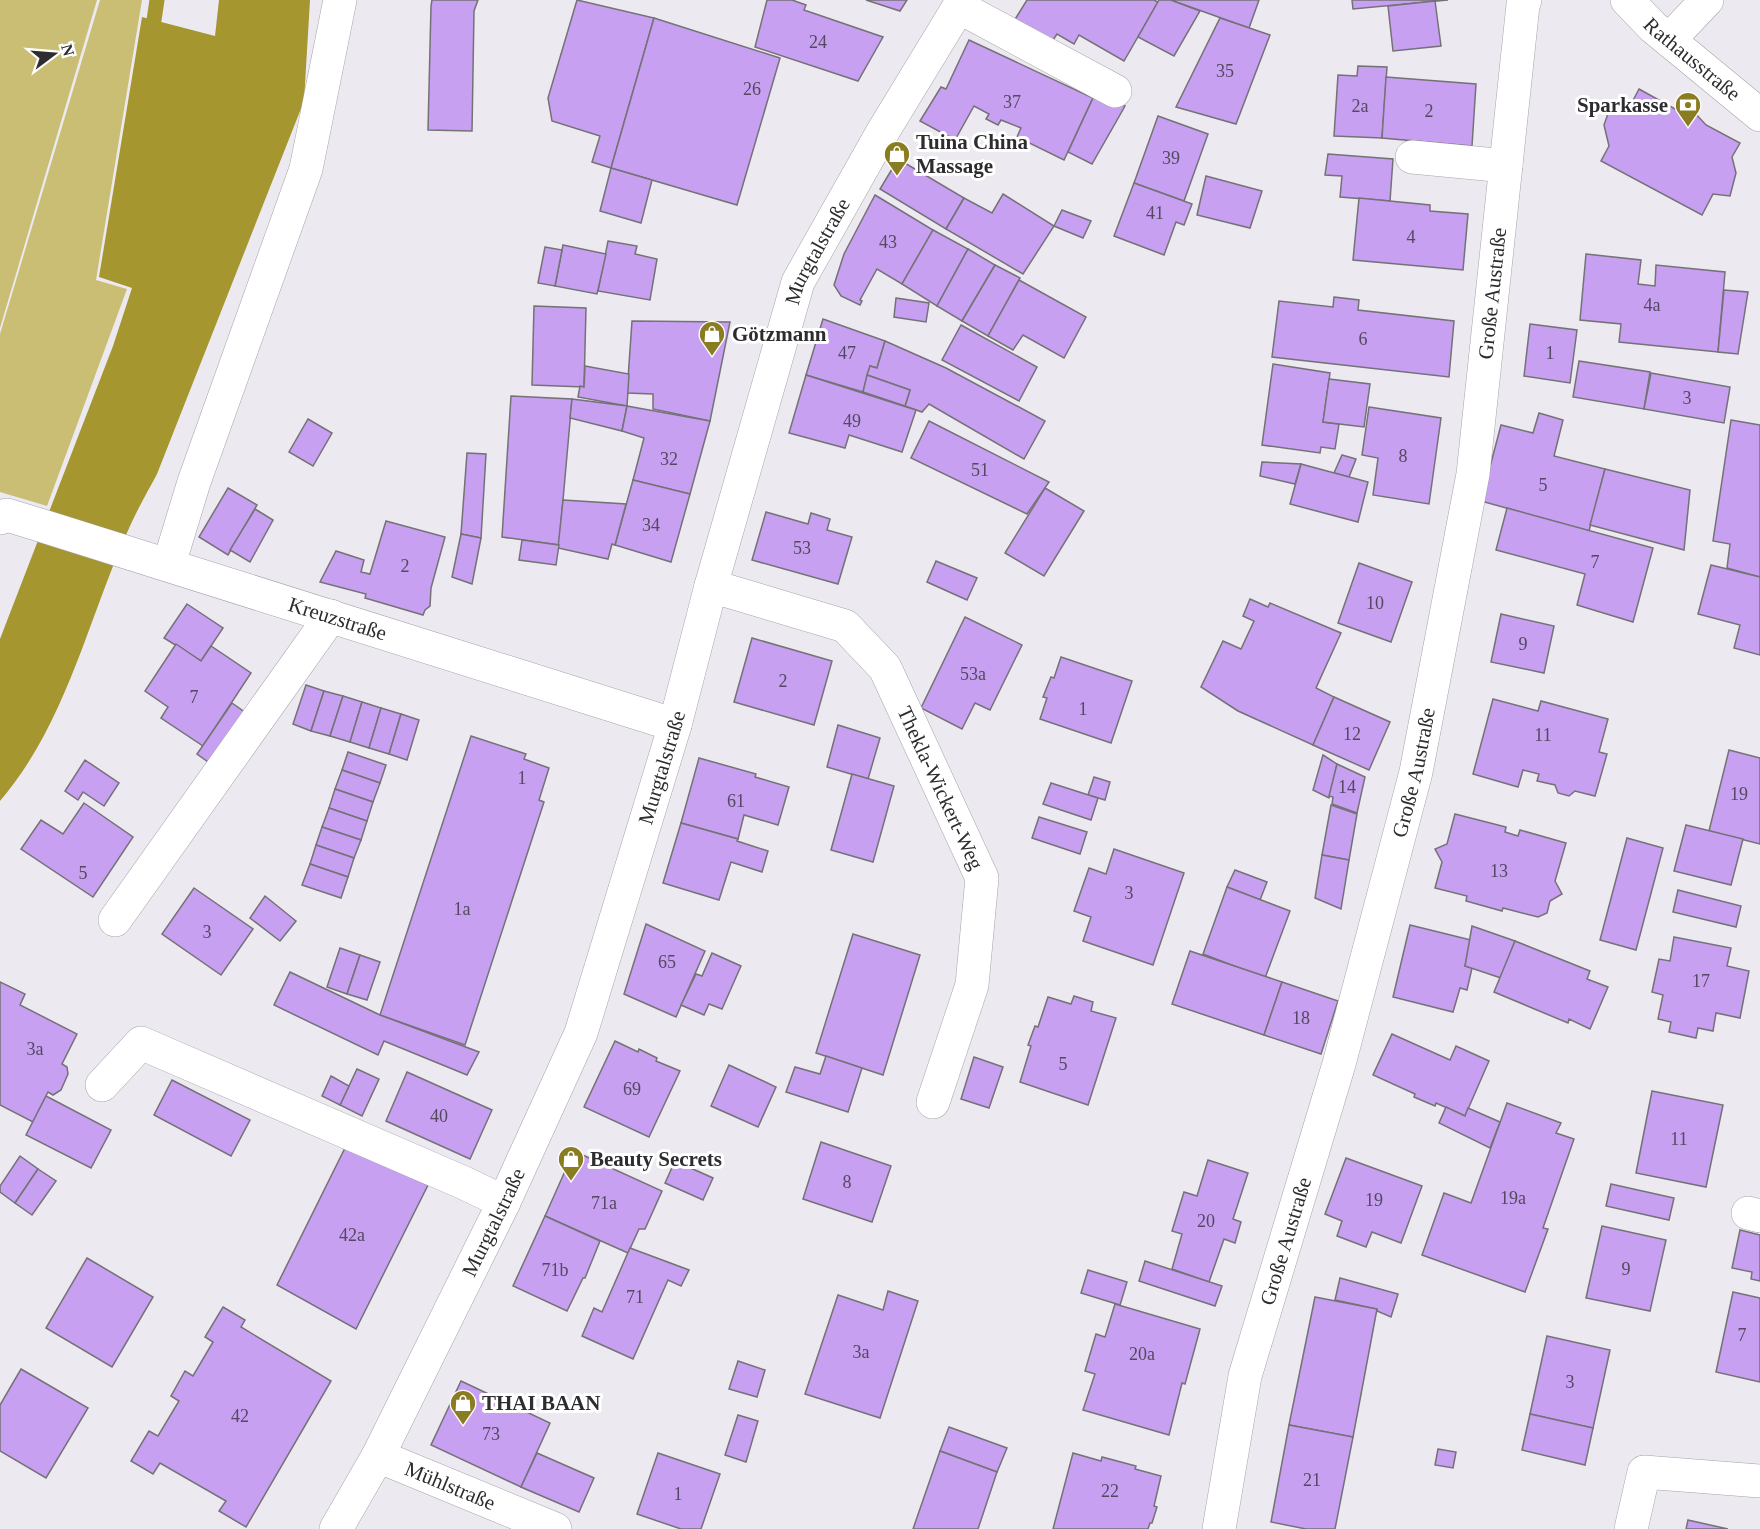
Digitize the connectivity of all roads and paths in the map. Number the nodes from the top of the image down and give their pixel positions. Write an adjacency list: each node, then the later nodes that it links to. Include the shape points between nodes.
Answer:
1 (340, 0): 12 (street, via 306,169 194,482)
2 (1525, 0): 10 (street, Große Austraße)
3 (1627, 0): 6 (street, Rathausstraße)
4 (1707, 0): 6 (street)
5 (961, 4): 7 (street); 13 (street, Murgtalstraße, via 798,282)
6 (1669, 40): 8 (street, Rathausstraße)
7 (1114, 91)
8 (1760, 115)
9 (1412, 157): 10 (street)
10 (1506, 166): 24 (street, Große Austraße, via 1473,474 1416,772 1339,1064 1245,1376)
11 (0, 518): 12 (street, Kreuzstraße, via 7,515)
12 (157, 561): 14 (street, Kreuzstraße)
13 (711, 586): 15 (street, Murgtalstraße); 18 (street, Thekla-Wickert-Weg, via 845,626 885,668 982,878 972,985)
14 (331, 616): 15 (street, Kreuzstraße); 16 (street)
15 (675, 725): 19 (street, Murgtalstraße, via 581,1033)
16 (115, 920)
17 (102, 1085): 19 (street, via 141,1043)
18 (933, 1102)
19 (504, 1202): 20 (street, Murgtalstraße)
20 (378, 1456): 22 (street, Murgtalstraße); 23 (street, Mühlstraße)
21 (1760, 1481): 25 (street, via 1644,1472)
22 (336, 1529)
23 (555, 1529)
24 (1219, 1529)
25 (1631, 1529)

